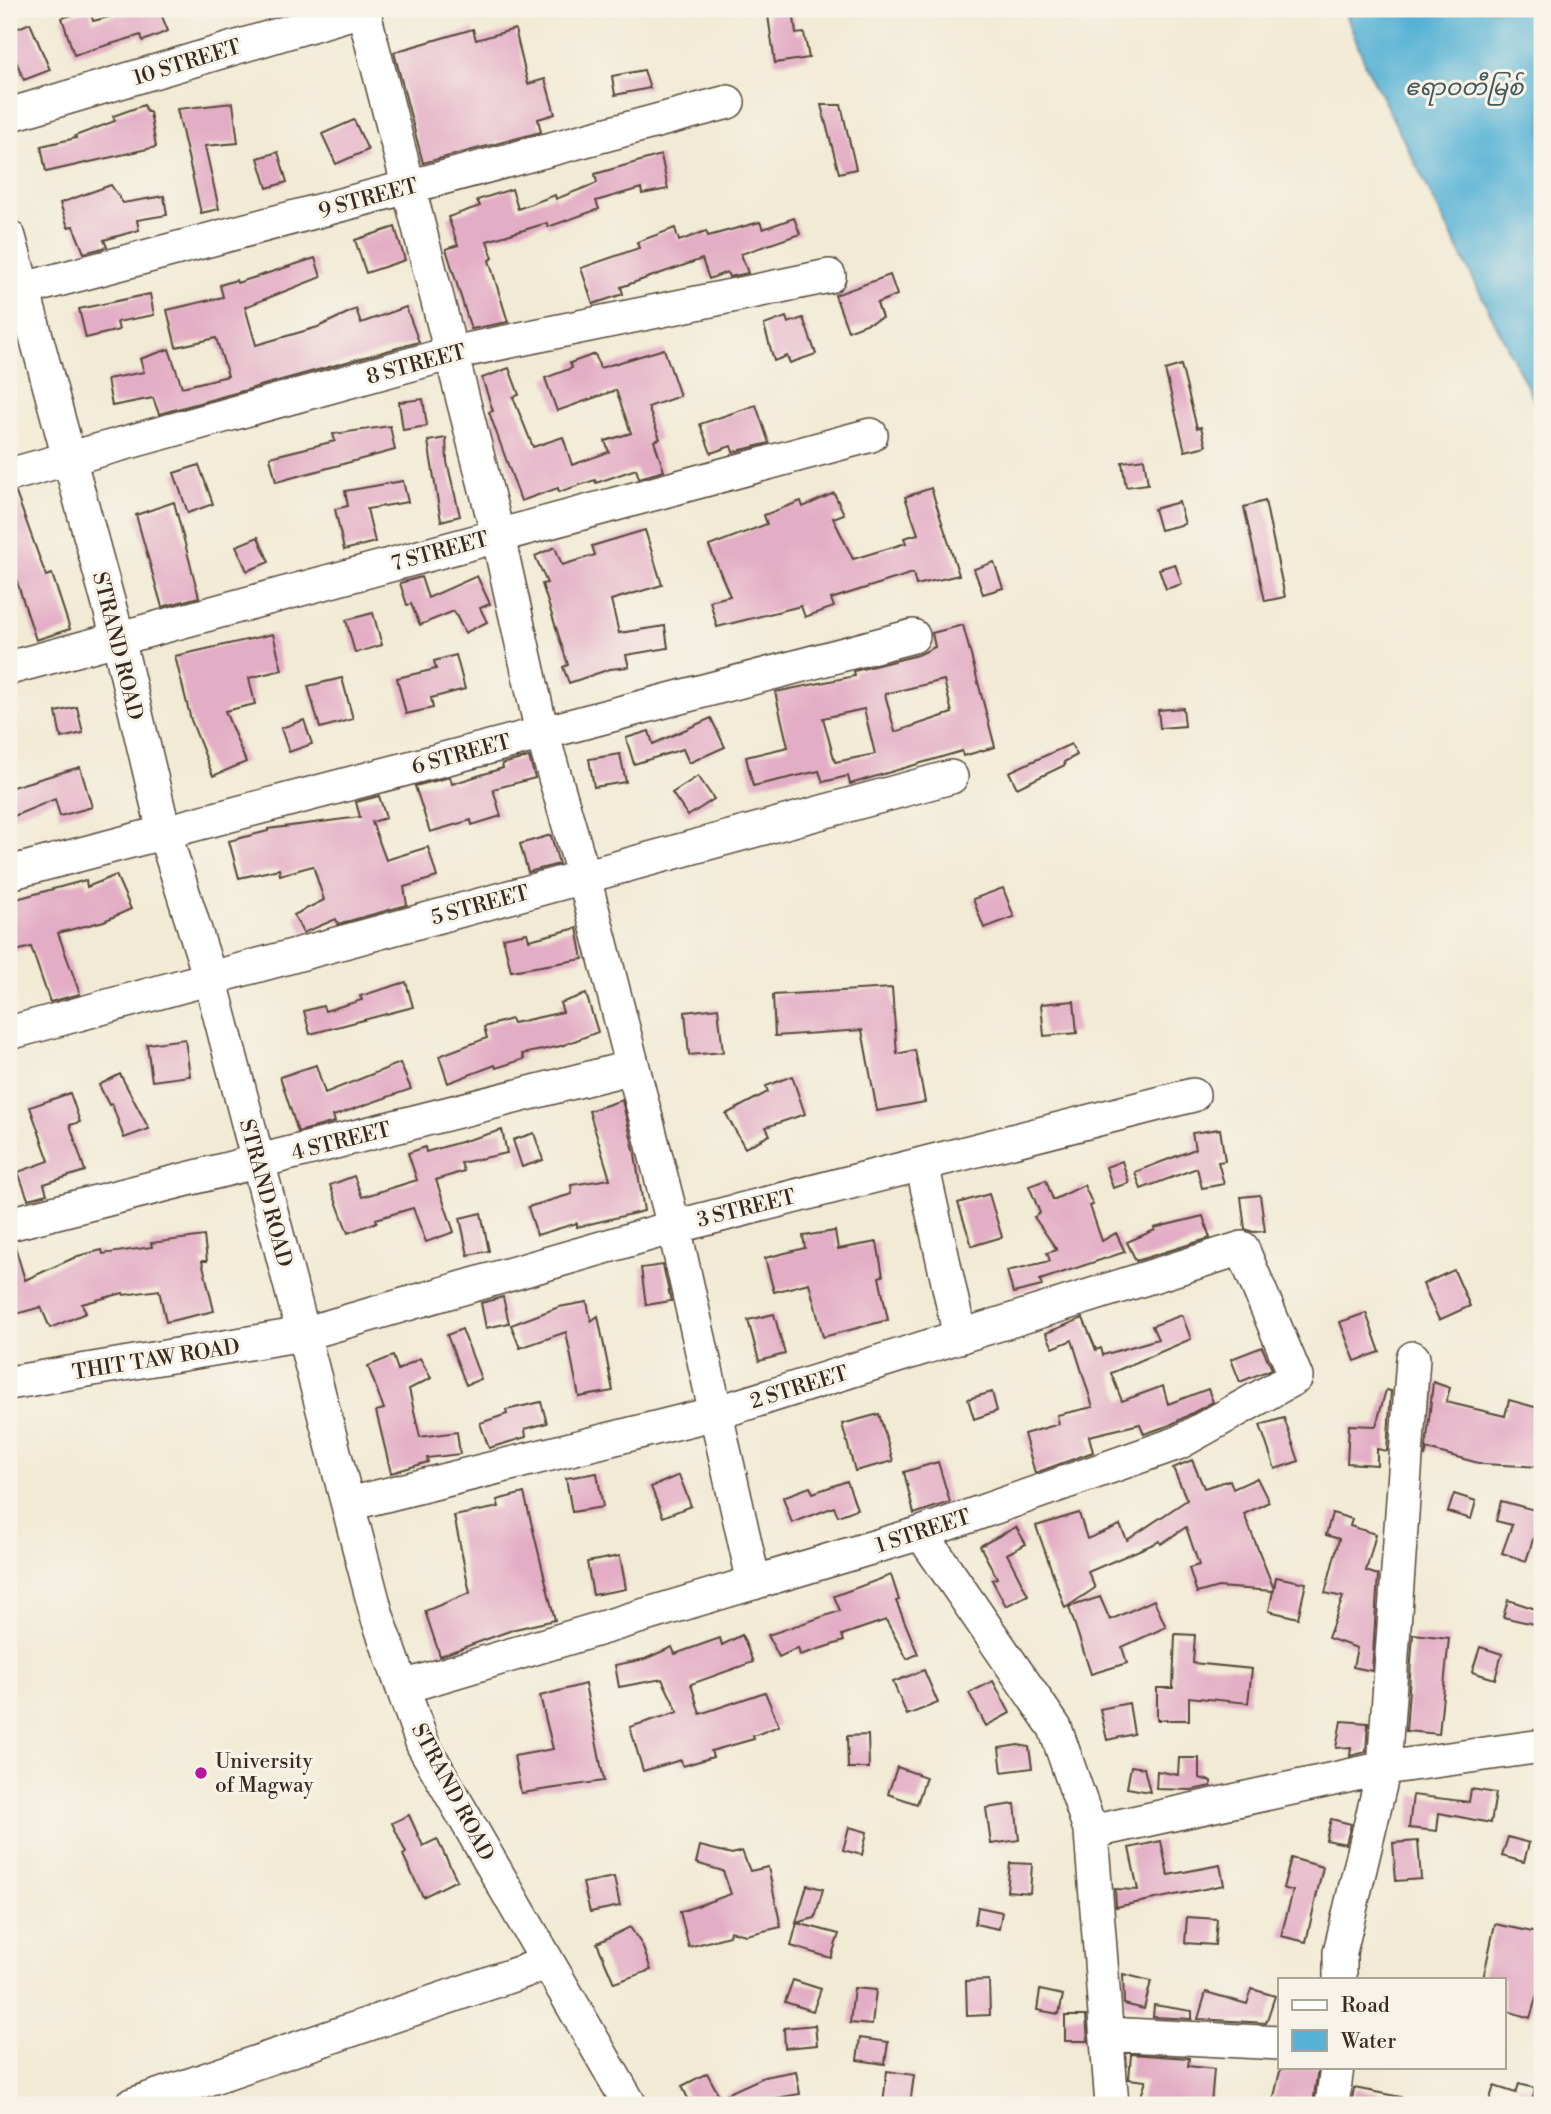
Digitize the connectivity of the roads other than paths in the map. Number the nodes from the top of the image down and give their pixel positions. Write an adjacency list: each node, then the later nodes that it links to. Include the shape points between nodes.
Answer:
1 (364, 9): 3 (street, 10 STREET); 4 (street)
2 (728, 102): 4 (street, 9 STREET)
3 (9, 115)
4 (410, 187): 7 (street, 9 STREET); 8 (street)
5 (9, 237): 7 (street, STRAND ROAD)
6 (828, 276): 8 (street, 8 STREET)
7 (16, 292): 10 (street, STRAND ROAD)
8 (452, 353): 10 (street, 8 STREET); 12 (street)
9 (871, 435): 12 (street, 7 STREET)
10 (69, 459): 11 (street, 8 STREET); 14 (street, STRAND ROAD)
11 (9, 475)
12 (498, 536): 14 (street, 7 STREET); 16 (street)
13 (913, 636): 16 (street, 6 STREET)
14 (118, 638): 15 (street, 7 STREET); 18 (street, STRAND ROAD)
15 (9, 668)
16 (542, 733): 18 (street, 6 STREET); 20 (street)
17 (951, 777): 20 (street, 5 STREET)
18 (164, 832): 19 (street, 6 STREET); 21 (street, STRAND ROAD)
19 (9, 873)
20 (584, 877): 21 (street, 5 STREET); 23 (street)
21 (210, 978): 22 (street, 5 STREET); 25 (street, STRAND ROAD)
22 (9, 1033)
23 (633, 1067): 25 (street, 4 STREET); 28 (street)
24 (1193, 1095): 26 (street, 3 STREET)
25 (258, 1162): 27 (street, 4 STREET); 30 (street, STRAND ROAD)
26 (922, 1164): 28 (street, 3 STREET); 31 (street)
27 (9, 1224)
28 (674, 1227): 30 (street, 3 STREET); 34 (street)
29 (1242, 1248): 31 (street, 2 STREET); 36 (street, 1 STREET, via 1296,1377 1178,1443)
30 (303, 1334): 33 (street, THIT TAW ROAD); 35 (street, STRAND ROAD)
31 (960, 1337): 34 (street, 2 STREET)
32 (1413, 1358): 40 (street)
33 (9, 1383)
34 (716, 1413): 35 (street, 2 STREET); 37 (street)
35 (349, 1504): 38 (street, STRAND ROAD, via 377,1616)
36 (921, 1533): 37 (street, 1 STREET); 41 (street, via 1055,1728)
37 (754, 1583): 38 (street, 1 STREET)
38 (402, 1687): 42 (street, STRAND ROAD, via 423,1745)
39 (1542, 1746): 40 (street)
40 (1384, 1768): 41 (street); 43 (street, via 1340,1952)
41 (1091, 1832): 44 (street)
42 (548, 1964): 47 (street); 48 (street, STRAND ROAD)
43 (1340, 1978)
44 (1107, 2034): 45 (street); 49 (street)
45 (1278, 2043)
46 (1337, 2068): 50 (street)
47 (131, 2105)
48 (630, 2105)
49 (1112, 2105)
50 (1332, 2105)

